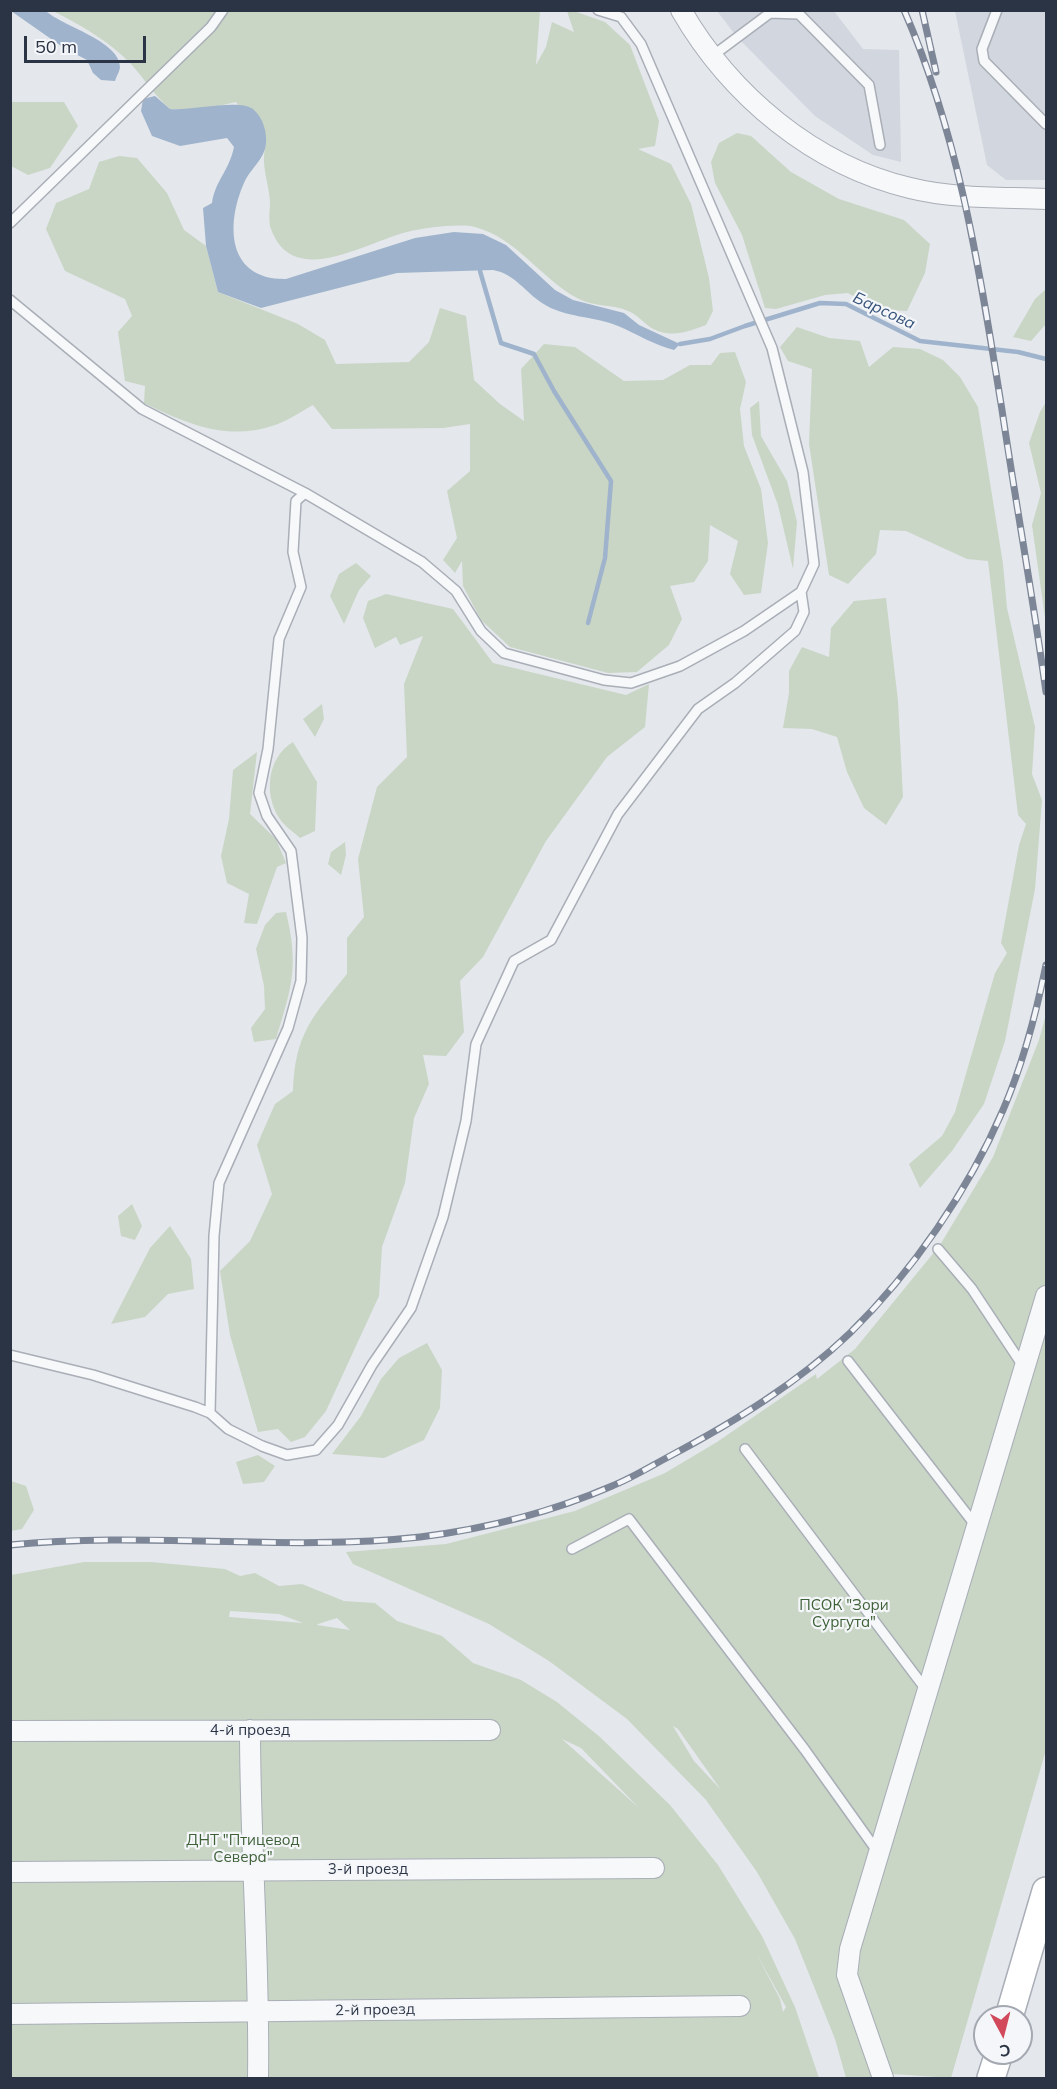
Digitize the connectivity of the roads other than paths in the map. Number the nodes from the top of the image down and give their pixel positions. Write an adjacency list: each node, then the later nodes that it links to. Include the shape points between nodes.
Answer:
1 (223, 10): 10 (lane, via 211,27)
2 (598, 10): 13 (lane, via 621,17 641,44 772,348 802,472 814,564)
3 (681, 10): 6 (street)
4 (998, 10): 7 (lane, via 982,49 984,61)
5 (770, 12): 6 (lane); 8 (lane, via 799,14 869,85)
6 (711, 57): 9 (street, via 739,90 782,125 819,150 866,173 928,192)
7 (1047, 124)
8 (880, 146)
9 (1047, 199)
10 (10, 223)
11 (10, 300): 12 (lane, via 142,410)
12 (305, 493): 13 (lane, via 422,562 456,591 481,631 504,653 604,680 631,682 680,666 744,631); 19 (lane, via 296,501 293,552 301,587 279,639 268,749 259,793 267,816 291,851 302,938 301,981 288,1028 219,1183)
13 (801, 592): 19 (lane, via 804,612 795,632 698,709 618,814 551,940 514,961 476,1044 466,1121 443,1217 411,1308 338,1425 316,1450 287,1455 228,1429)
14 (938, 1249): 18 (lane, via 972,1289)
15 (1047, 1296): 18 (street)
16 (10, 1355): 19 (lane)
17 (848, 1361): 21 (lane)
18 (1024, 1368): 21 (street)
19 (210, 1413)
20 (745, 1449): 23 (lane)
21 (976, 1526): 23 (street)
22 (572, 1549): 27 (lane, via 629,1519)
23 (927, 1691): 27 (street)
24 (250, 1730): 25 (street, 4-й проезд); 26 (street, 4-й проезд); 29 (street, via 250,1819)
25 (490, 1730)
26 (10, 1731)
27 (879, 1853): 37 (street, via 850,1949 847,1975)
28 (654, 1868): 29 (street, 3-й проезд)
29 (255, 1869): 30 (street, 3-й проезд); 34 (street)
30 (10, 1872)
31 (1047, 1891): 32 (main road)
32 (1013, 2005)
33 (740, 2006): 34 (street, 2-й проезд)
34 (259, 2013): 35 (street, 2-й проезд); 36 (street)
35 (10, 2014)
36 (258, 2079)
37 (883, 2079)

